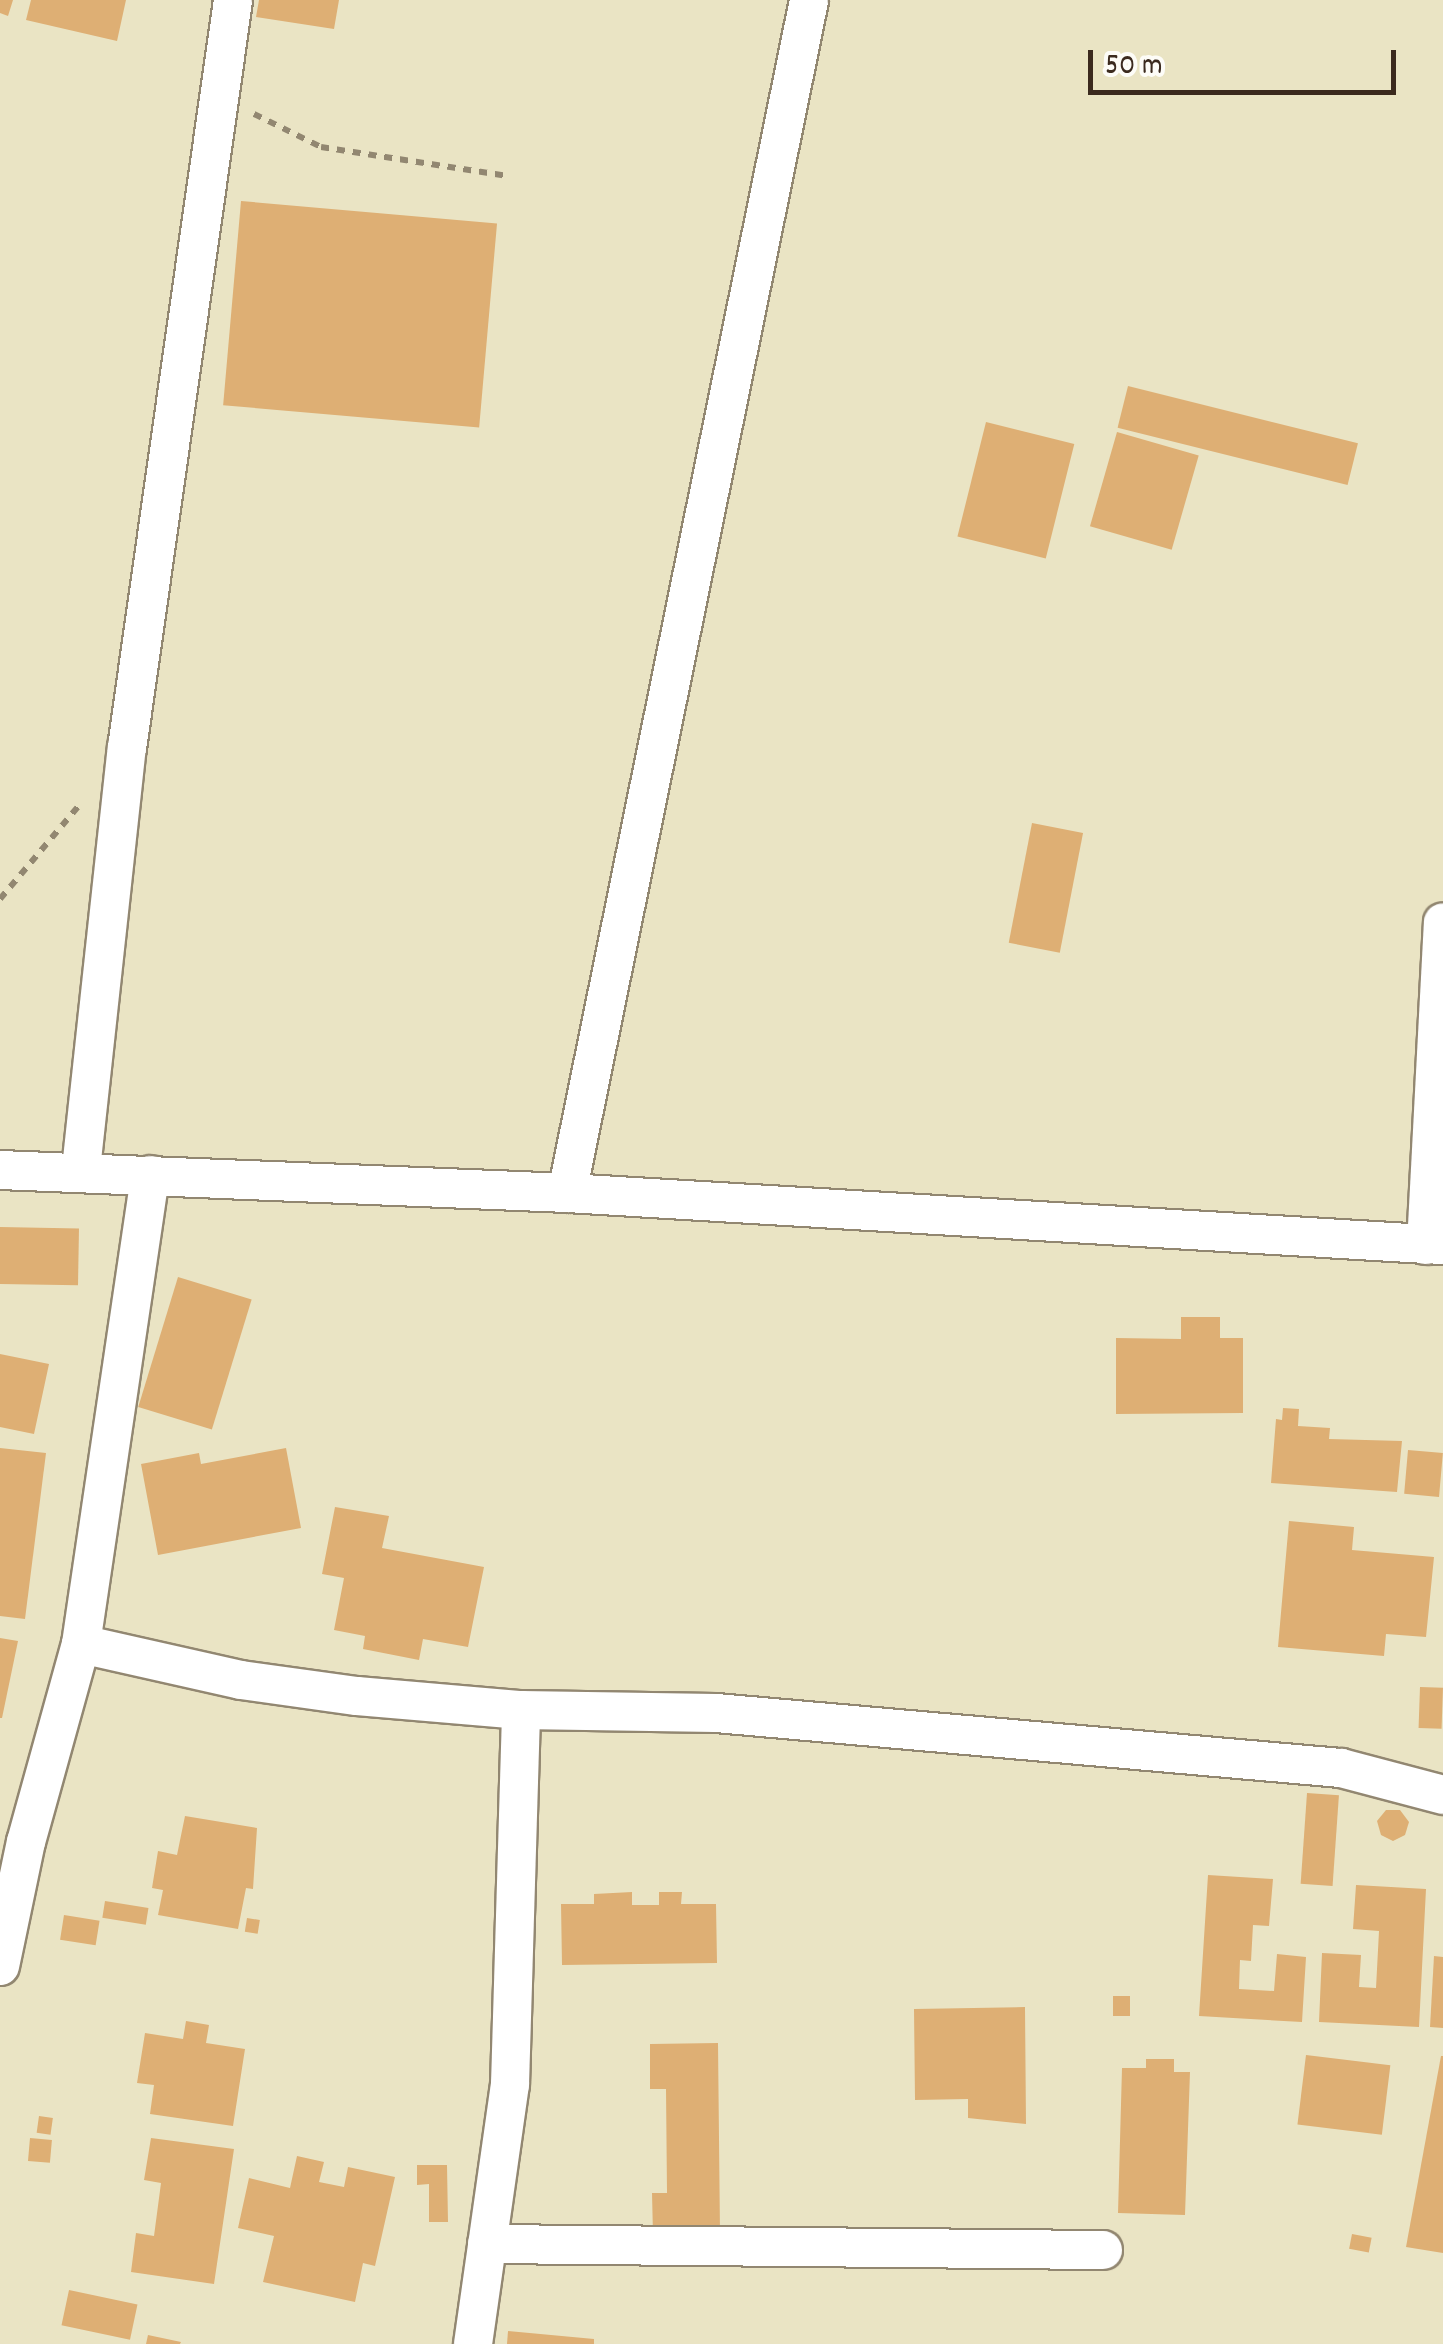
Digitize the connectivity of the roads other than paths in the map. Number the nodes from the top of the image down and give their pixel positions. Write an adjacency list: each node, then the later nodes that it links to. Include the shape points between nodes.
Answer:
1 (233, 0): 4 (street, via 127,748)
2 (810, 0): 7 (street)
3 (1443, 922): 8 (street)
4 (81, 1169): 5 (street); 6 (street)
5 (0, 1170)
6 (150, 1176): 7 (street); 9 (street)
7 (568, 1193): 8 (street)
8 (1435, 1245)
9 (81, 1644): 10 (street, via 241,1680); 12 (street)
10 (521, 1710): 11 (street, via 716,1713 1342,1768); 14 (street, via 510,2085)
11 (1443, 1795)
12 (13, 1844): 13 (street)
13 (0, 1966)
14 (487, 2244): 15 (street); 16 (street)
15 (1102, 2250)
16 (473, 2344)

